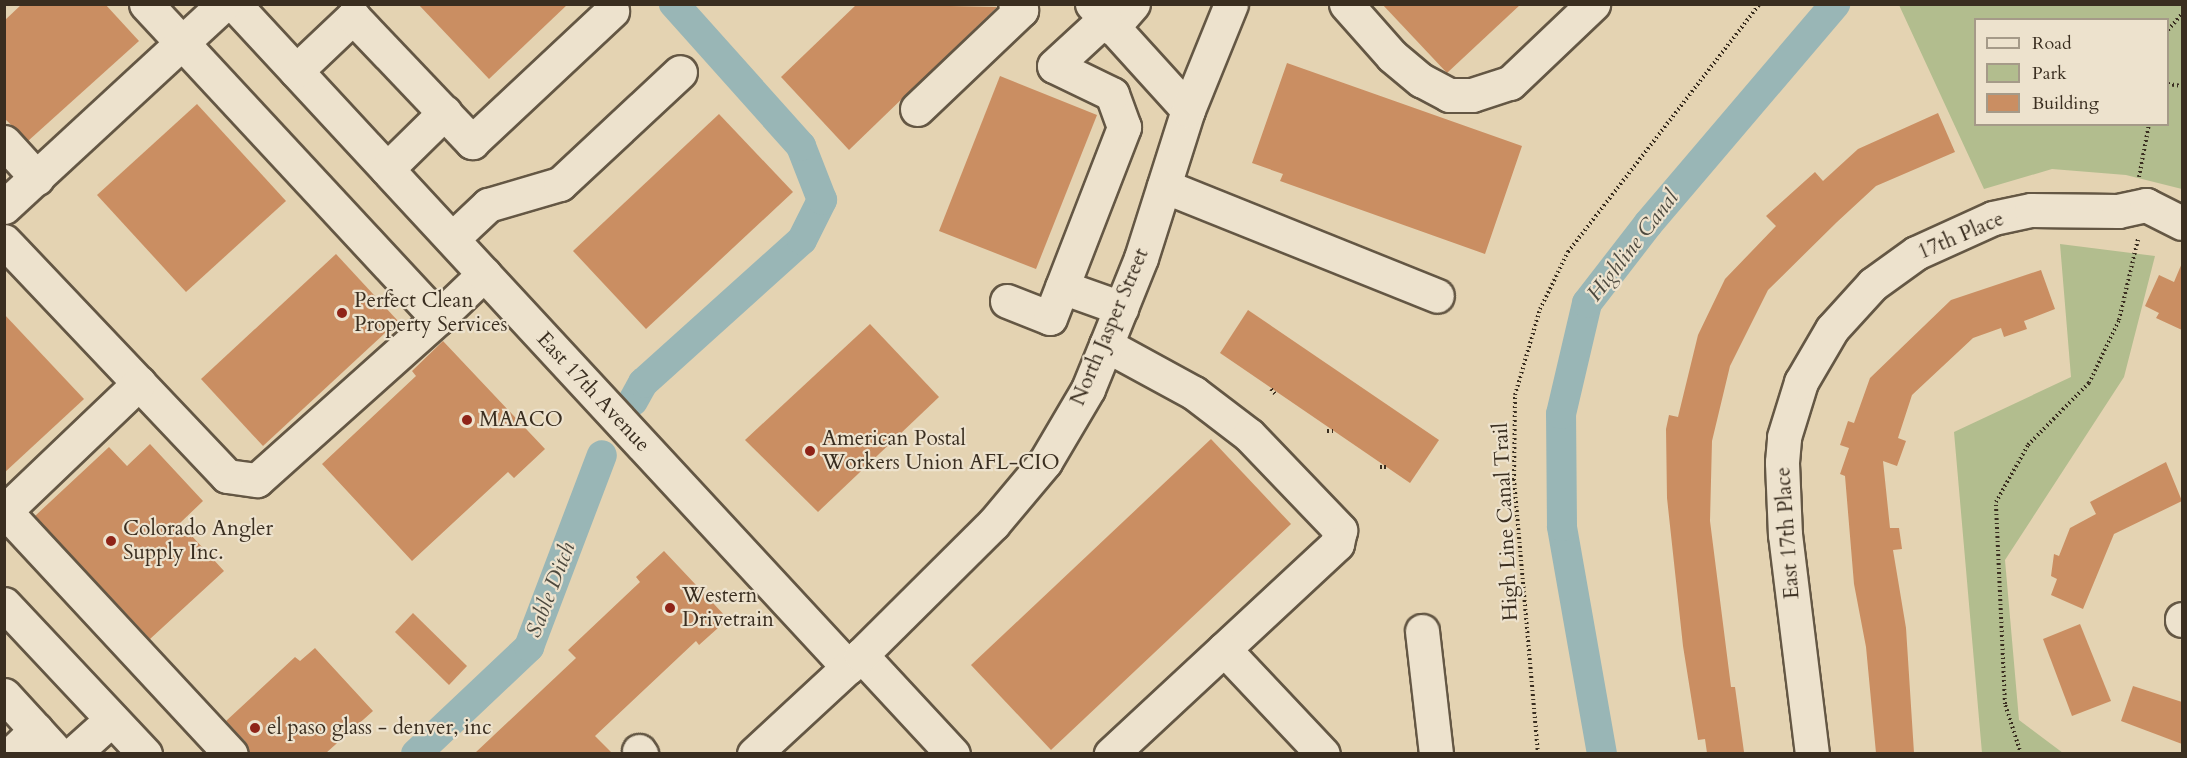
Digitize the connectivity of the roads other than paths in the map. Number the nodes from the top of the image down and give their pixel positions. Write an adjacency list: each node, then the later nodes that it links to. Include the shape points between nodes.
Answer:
1 (146, 4): 9 (street)
2 (1016, 4): 12 (street, via 1021,10)
3 (1231, 4): 13 (street, North Jasper Street)
4 (1346, 4): 5 (street, via 1392,56 1421,80 1449,95 1472,95 1510,83)
5 (1593, 4)
6 (241, 8): 9 (street); 10 (street, East 17th Avenue)
7 (612, 11): 14 (street, via 472,142)
8 (1110, 14): 13 (street); 24 (street, via 1054,66 1112,94 1124,127)
9 (181, 43): 17 (street); 28 (street)
10 (296, 71): 14 (street, via 353,17); 16 (street, East 17th Avenue)
11 (680, 72): 21 (street, via 560,184 488,205)
12 (917, 109)
13 (1188, 110): 18 (street, North Jasper Street)
14 (445, 112): 16 (street)
15 (4, 142): 17 (street)
16 (387, 169): 21 (street, East 17th Avenue)
17 (37, 177): 19 (street)
18 (1164, 186): 25 (street); 27 (street, North Jasper Street)
19 (4, 207)
20 (2182, 223): 29 (street, 17th Place, via 2146,205 2118,211 2031,210 1994,218 1916,253 1873,284)
21 (452, 239): 23 (street, East 17th Avenue)
22 (4, 241): 31 (street)
23 (484, 274): 28 (street); 36 (street, East 17th Avenue)
24 (1062, 287): 26 (street, via 1050,318); 27 (street)
25 (1437, 296)
26 (1007, 301)
27 (1121, 308): 30 (street, North Jasper Street)
28 (438, 318): 31 (street, via 257,480 227,476)
29 (1837, 324): 50 (street, East 17th Place, via 1801,382 1784,437 1782,462 1785,535)
30 (1106, 345): 35 (street, via 1194,393 1249,435 1340,530 1337,544); 36 (street, North Jasper Street, via 1088,389 1032,479 993,524)
31 (139, 383): 32 (street)
32 (5, 511): 44 (street)
33 (4, 604): 38 (street)
34 (1422, 631): 49 (street)
35 (1224, 649): 47 (street); 48 (street)
36 (855, 661): 45 (street, North Jasper Street); 46 (street, East 17th Avenue)
37 (4, 695): 39 (street)
38 (112, 719): 42 (street); 43 (street)
39 (36, 730): 40 (street); 41 (street)
40 (11, 753)
41 (58, 753)
42 (74, 753)
43 (145, 753)
44 (231, 753)
45 (754, 753)
46 (953, 753)
47 (1111, 753)
48 (1323, 753)
49 (1436, 753)
50 (1812, 753)

